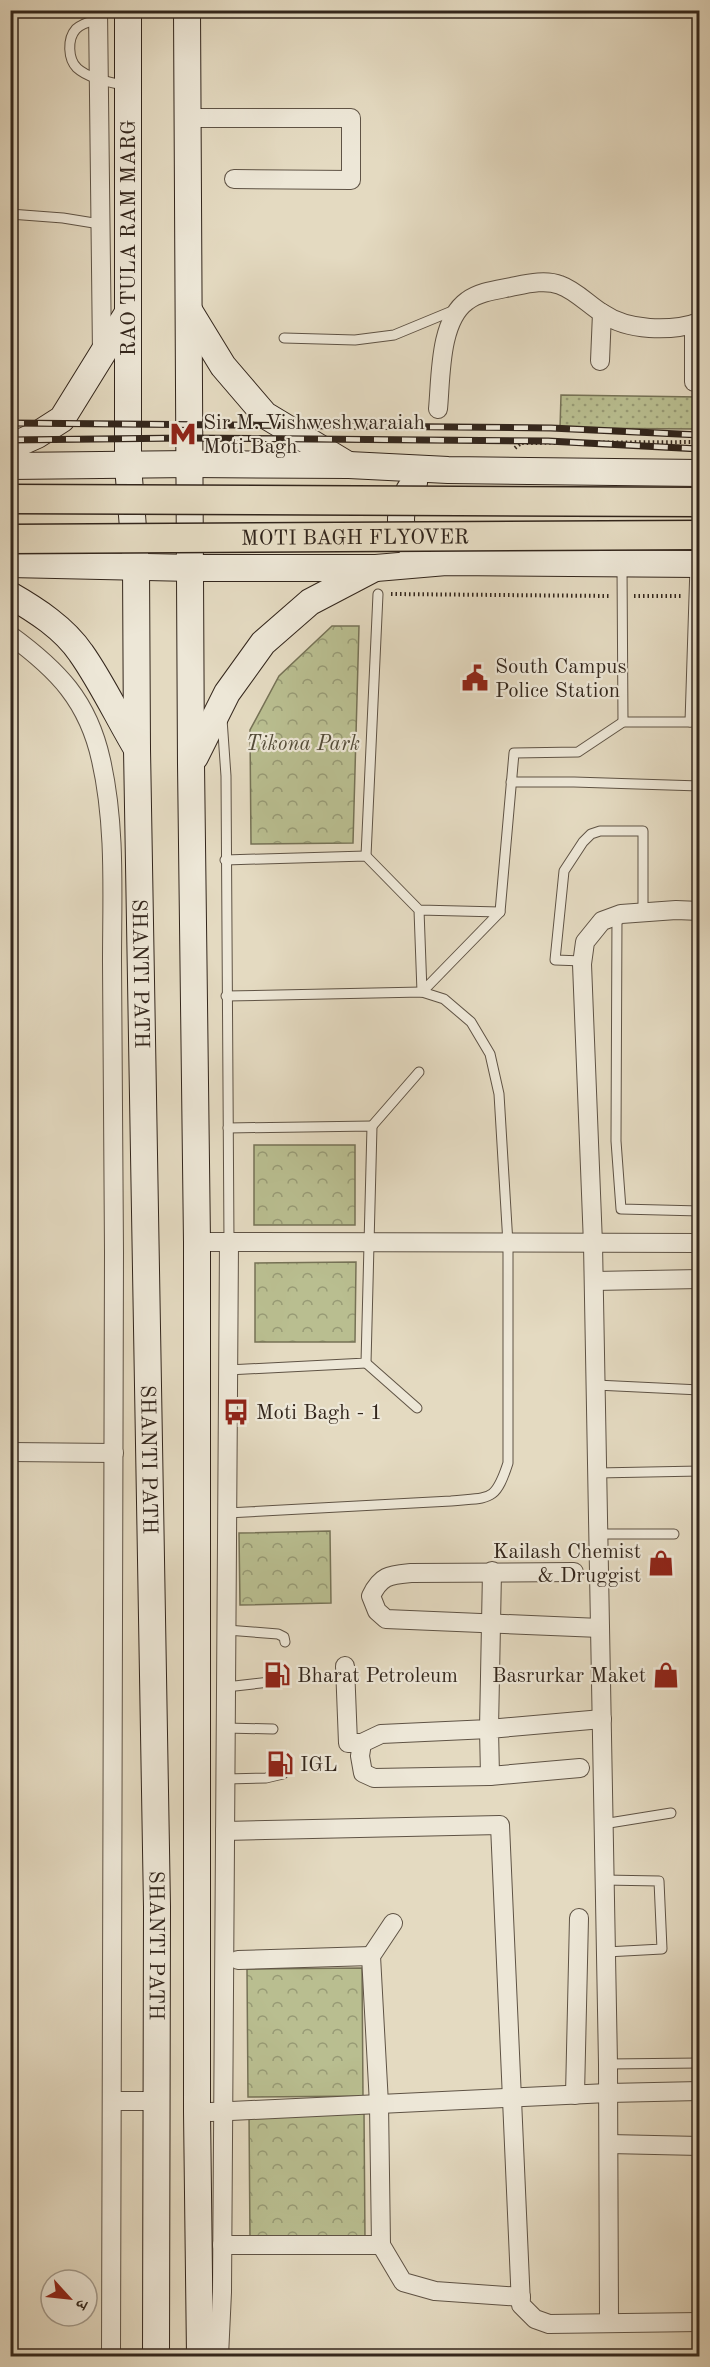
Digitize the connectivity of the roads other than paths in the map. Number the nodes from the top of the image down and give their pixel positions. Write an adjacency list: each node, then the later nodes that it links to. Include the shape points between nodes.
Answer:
1 (128, 10): 5 (main road, RAO TULA RAM MARG)
2 (187, 10): 6 (main road)
3 (98, 15): 4 (street); 4 (lane, via 77,28 70,40 70,56 77,68)
4 (98, 78): 5 (lane); 9 (street)
5 (128, 87): 11 (main road, RAO TULA RAM MARG)
6 (188, 118): 7 (street, via 351,118 351,180); 12 (main road)
7 (234, 179)
8 (10, 214): 9 (lane)
9 (100, 224): 16 (street)
10 (462, 307): 13 (street, via 481,294 551,282 564,286); 15 (lane, via 394,334 355,340); 19 (street, via 448,329 443,350)
11 (129, 311): 16 (main road); 26 (main road, RAO TULA RAM MARG)
12 (190, 312): 23 (main road); 24 (main road, via 223,366 265,415)
13 (602, 313): 14 (street, via 624,325 645,328); 17 (street)
14 (697, 323): 18 (street)
15 (284, 338)
16 (102, 356): 21 (main road, via 62,418)
17 (600, 361)
18 (694, 382)
19 (438, 409)
20 (10, 435): 21 (street)
21 (37, 435): 22 (main road)
22 (10, 447)
23 (191, 464): 24 (main road); 26 (main road); 38 (main road, SHANTI PATH)
24 (349, 465): 27 (main road)
25 (10, 466): 26 (main road)
26 (128, 466): 37 (main road, RAO TULA RAM MARG)
27 (448, 470): 28 (main road); 33 (main road, via 430,473 415,483 404,497 400,515 403,533 413,548 428,558)
28 (699, 473)
29 (10, 499): 30 (main road, MOTI BAGH FLYOVER, bridge)
30 (699, 502)
31 (699, 535): 32 (main road, MOTI BAGH FLYOVER, bridge)
32 (10, 539)
33 (446, 562): 34 (main road); 39 (main road)
34 (622, 563): 36 (main road); 44 (lane)
35 (10, 564): 37 (main road)
36 (697, 564): 45 (lane)
37 (136, 565): 38 (main road); 46 (main road, SHANTI PATH)
38 (192, 568): 39 (main road); 47 (main road, SHANTI PATH)
39 (376, 568): 43 (main road, via 310,602 263,643)
40 (378, 594): 50 (lane)
41 (10, 595): 46 (main road, via 61,630 81,652)
42 (10, 635): 78 (street, via 65,681 87,717 109,803)
43 (220, 705): 47 (main road); 51 (lane, via 226,776)
44 (623, 722): 45 (lane); 48 (lane, via 578,752 514,753)
45 (695, 722)
46 (137, 749): 118 (main road, SHANTI PATH)
47 (191, 764): 64 (main road, SHANTI PATH)
48 (511, 782): 49 (lane); 54 (lane)
49 (699, 786)
50 (366, 856): 51 (lane); 52 (lane)
51 (225, 860): 59 (lane)
52 (420, 910): 54 (lane); 58 (lane)
53 (699, 911): 55 (street)
54 (500, 912): 58 (lane)
55 (643, 912): 56 (street); 57 (lane, via 643,831 591,834 564,871 555,960)
56 (617, 915): 57 (street, via 602,921 585,942); 63 (lane, via 616,1141 621,1209)
57 (583, 962): 69 (street)
58 (422, 992): 59 (lane); 68 (lane, via 444,999 471,1022 490,1054 499,1094)
59 (226, 996): 62 (lane)
60 (419, 1072): 61 (lane)
61 (372, 1126): 62 (lane); 66 (lane)
62 (228, 1128): 65 (lane)
63 (699, 1211)
64 (197, 1242): 65 (street); 122 (main road, SHANTI PATH)
65 (229, 1242): 66 (street); 73 (street)
66 (369, 1242): 68 (street); 72 (lane)
67 (699, 1243): 69 (street)
68 (508, 1244): 69 (street); 81 (lane, via 508,1463 499,1489 487,1497 451,1501)
69 (593, 1244): 71 (street)
70 (699, 1279): 71 (street)
71 (594, 1281): 74 (street)
72 (366, 1364): 73 (lane); 76 (lane)
73 (228, 1370): 81 (street)
74 (596, 1385): 75 (lane); 80 (street)
75 (699, 1390)
76 (417, 1408)
77 (10, 1452): 78 (street)
78 (114, 1453): 119 (street)
79 (699, 1471): 80 (lane)
80 (597, 1473): 82 (street)
81 (227, 1513): 88 (street)
82 (598, 1534): 83 (lane); 87 (street)
83 (675, 1534)
84 (492, 1571): 85 (street); 86 (street); 86 (street, via 390,1575 378,1583 371,1596 386,1619)
85 (574, 1572)
86 (491, 1623): 87 (street); 96 (street)
87 (600, 1628): 93 (street)
88 (227, 1630): 89 (lane, via 278,1634); 92 (street)
89 (285, 1642)
90 (345, 1666): 97 (street, via 348,1743)
91 (279, 1681): 92 (lane)
92 (226, 1687): 94 (street)
93 (602, 1719): 96 (street); 103 (street)
94 (226, 1728): 95 (lane); 101 (street)
95 (273, 1729)
96 (489, 1729): 97 (street, via 381,1734); 100 (street)
97 (362, 1743): 100 (street, via 363,1773 374,1778)
98 (580, 1768): 100 (street)
99 (283, 1774): 101 (lane)
100 (490, 1776)
101 (226, 1779): 104 (street)
102 (671, 1813): 103 (lane)
103 (603, 1824): 105 (street)
104 (225, 1831): 117 (street, via 500,1825); 121 (street)
105 (604, 1880): 108 (street); 108 (lane, via 659,1881 662,1949)
106 (579, 1918): 112 (street)
107 (393, 1923): 109 (street)
108 (606, 1952): 113 (street)
109 (371, 1956): 110 (street); 120 (street)
110 (238, 1960)
111 (699, 2063): 113 (lane)
112 (575, 2064): 113 (street); 116 (street)
113 (608, 2064): 115 (street)
114 (699, 2091): 115 (street)
115 (608, 2093): 116 (street); 123 (street)
116 (575, 2095): 117 (street)
117 (511, 2098): 120 (street); 127 (street)
118 (157, 2101): 119 (street); 131 (main road, SHANTI PATH)
119 (112, 2102): 130 (street)
120 (379, 2104): 121 (street); 126 (street)
121 (223, 2111): 122 (street); 125 (street)
122 (197, 2112): 132 (main road, SHANTI PATH)
123 (609, 2144): 124 (street); 128 (street)
124 (699, 2146)
125 (222, 2245): 126 (street); 133 (street)
126 (381, 2245): 127 (street, via 403,2282 435,2291)
127 (521, 2297): 128 (street, via 521,2305 535,2319 549,2324)
128 (609, 2322): 129 (street)
129 (699, 2322)
130 (111, 2356)
131 (156, 2356)
132 (200, 2356)
133 (219, 2356)

